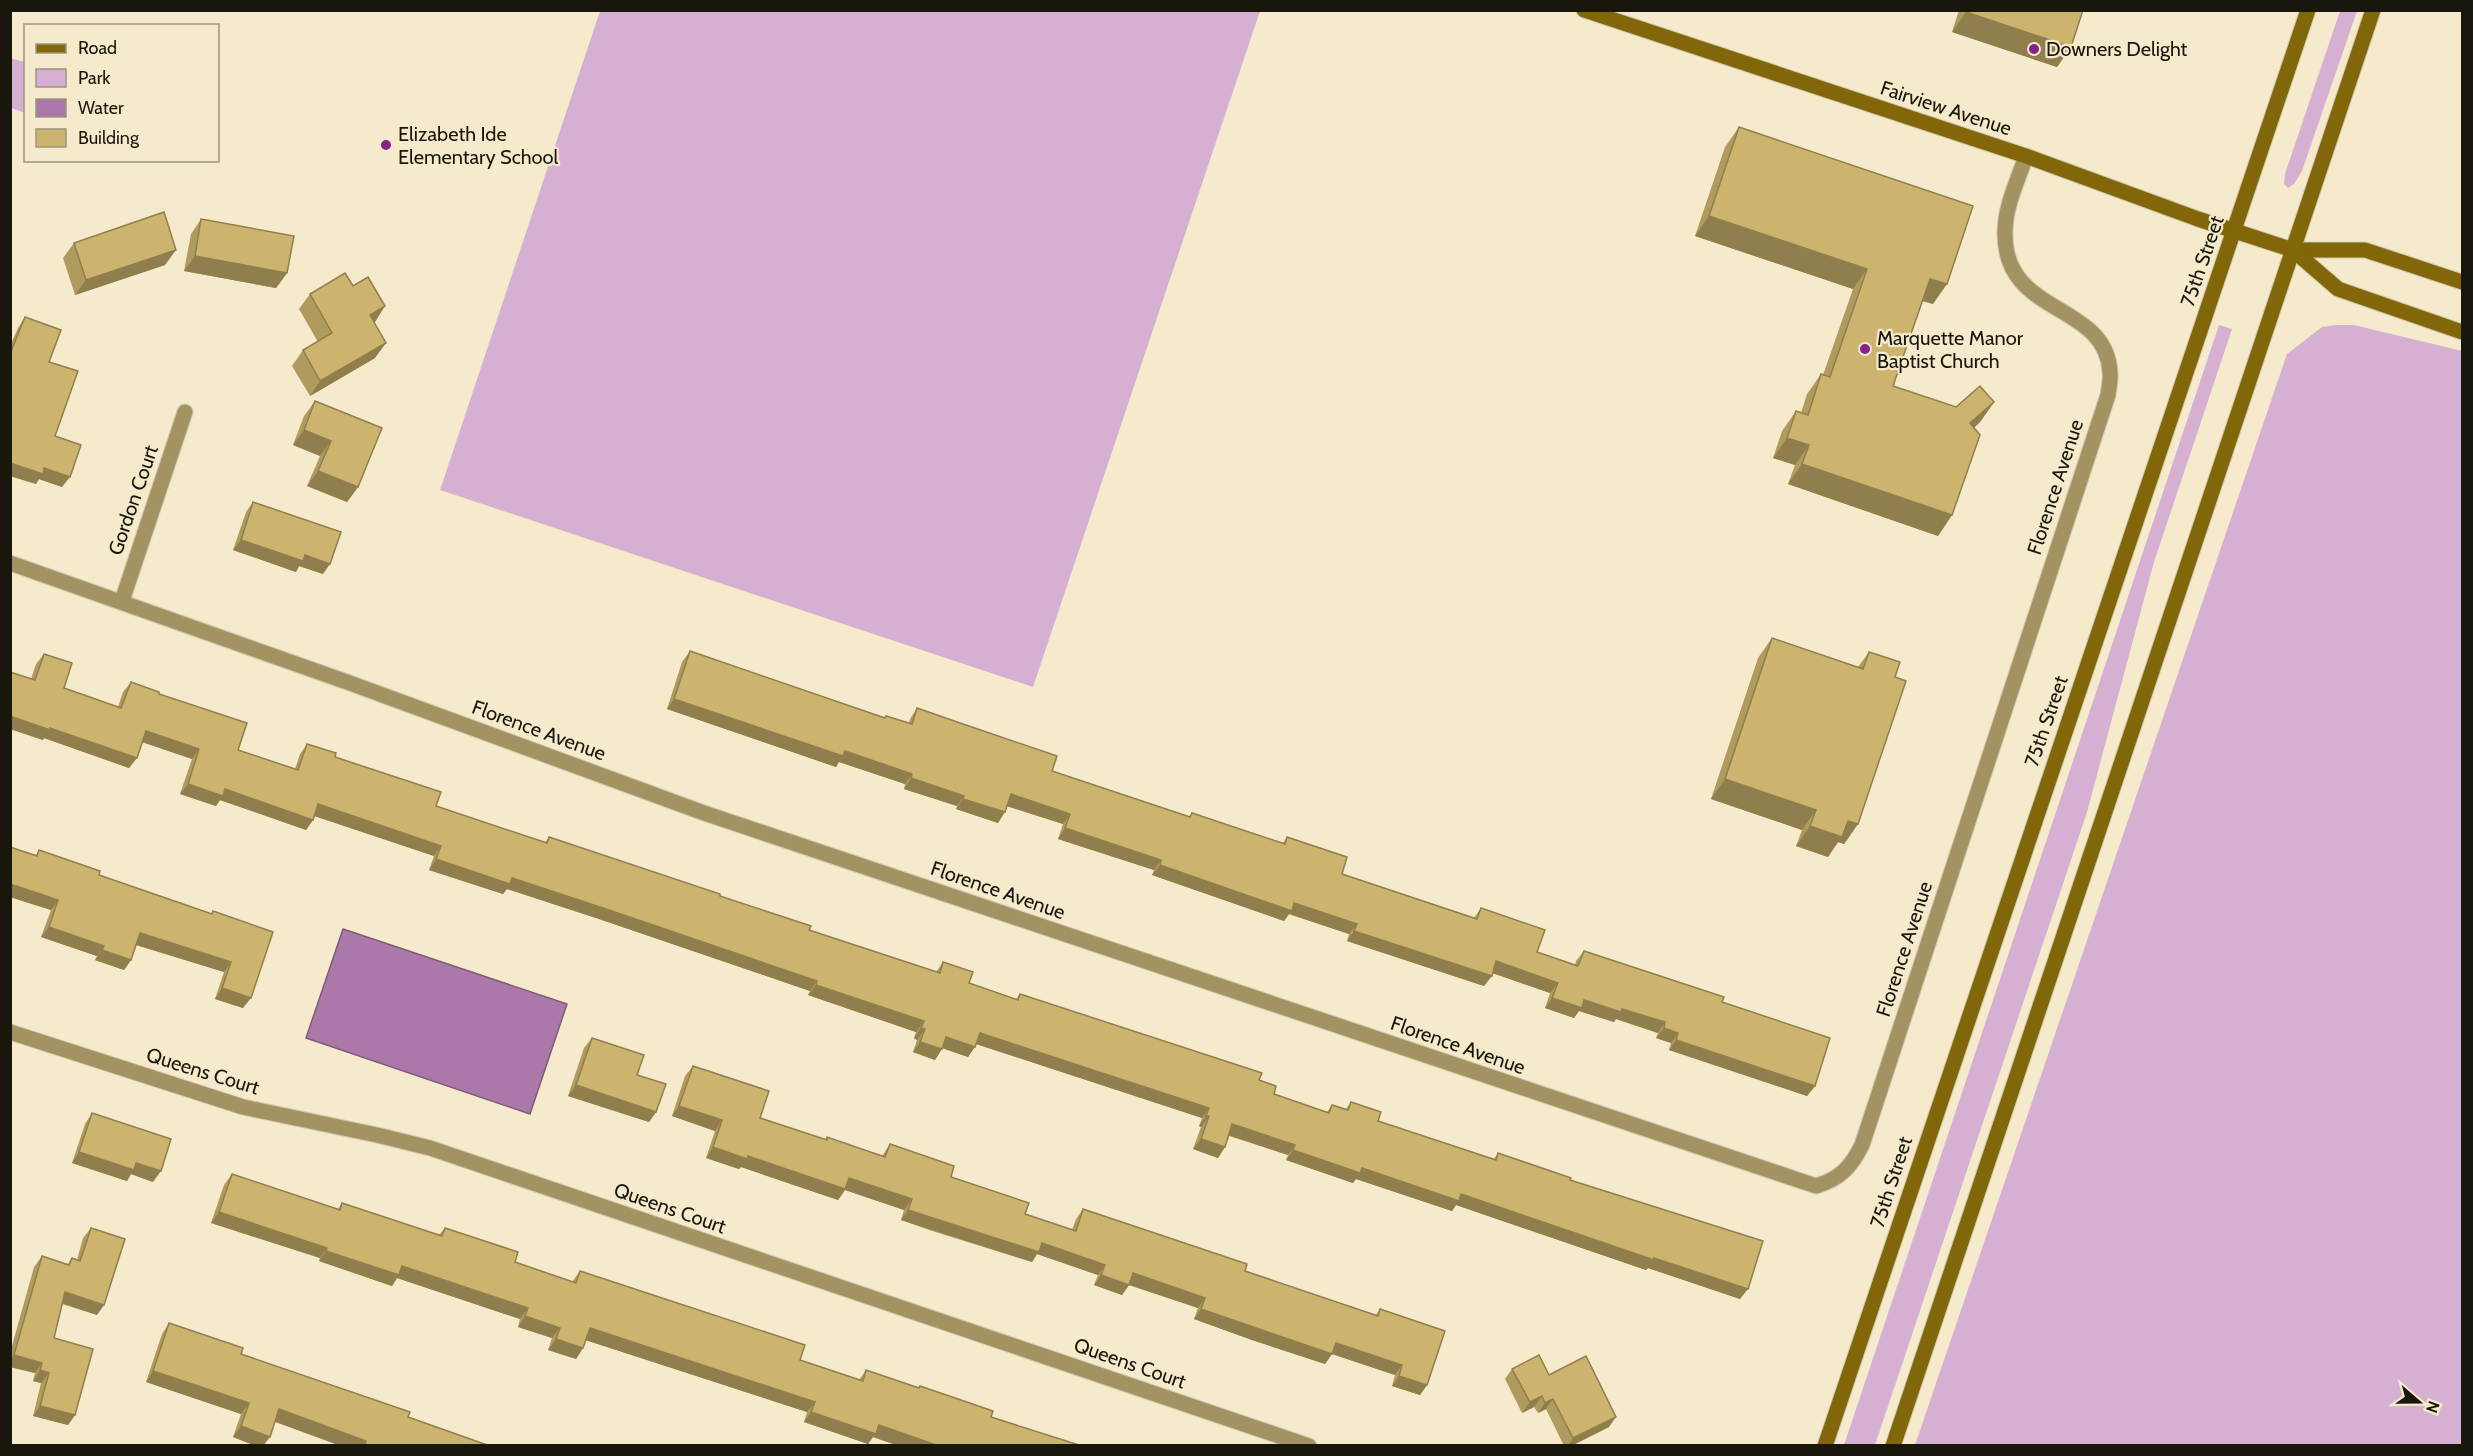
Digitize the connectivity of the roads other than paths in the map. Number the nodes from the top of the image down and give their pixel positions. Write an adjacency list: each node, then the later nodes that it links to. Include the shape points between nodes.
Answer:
1 (1584, 10): 4 (main road, Fairview Avenue)
2 (2308, 10): 5 (main road, 75th Street)
3 (2373, 10): 6 (main road)
4 (2026, 156): 5 (main road, Fairview Avenue); 11 (street, Florence Avenue, via 2008,209 2006,251 2025,288 2085,325 2097,339 2107,356 2108,395 1862,1145 1844,1173 1816,1186 704,813)
5 (2234, 230): 6 (main road, Fairview Avenue); 14 (main road, 75th Street)
6 (2293, 250): 7 (main road, Fairview Avenue, via 2365,250); 8 (main road, Fairview Avenue, via 2338,289); 15 (main road)
7 (2463, 282)
8 (2463, 332)
9 (185, 412): 11 (street, Gordon Court)
10 (10, 563): 11 (street, Florence Avenue)
11 (122, 601)
12 (12, 1038): 13 (street, Queens Court, via 243,1107 430,1148)
13 (1309, 1446)
14 (1825, 1446)
15 (1893, 1446)

